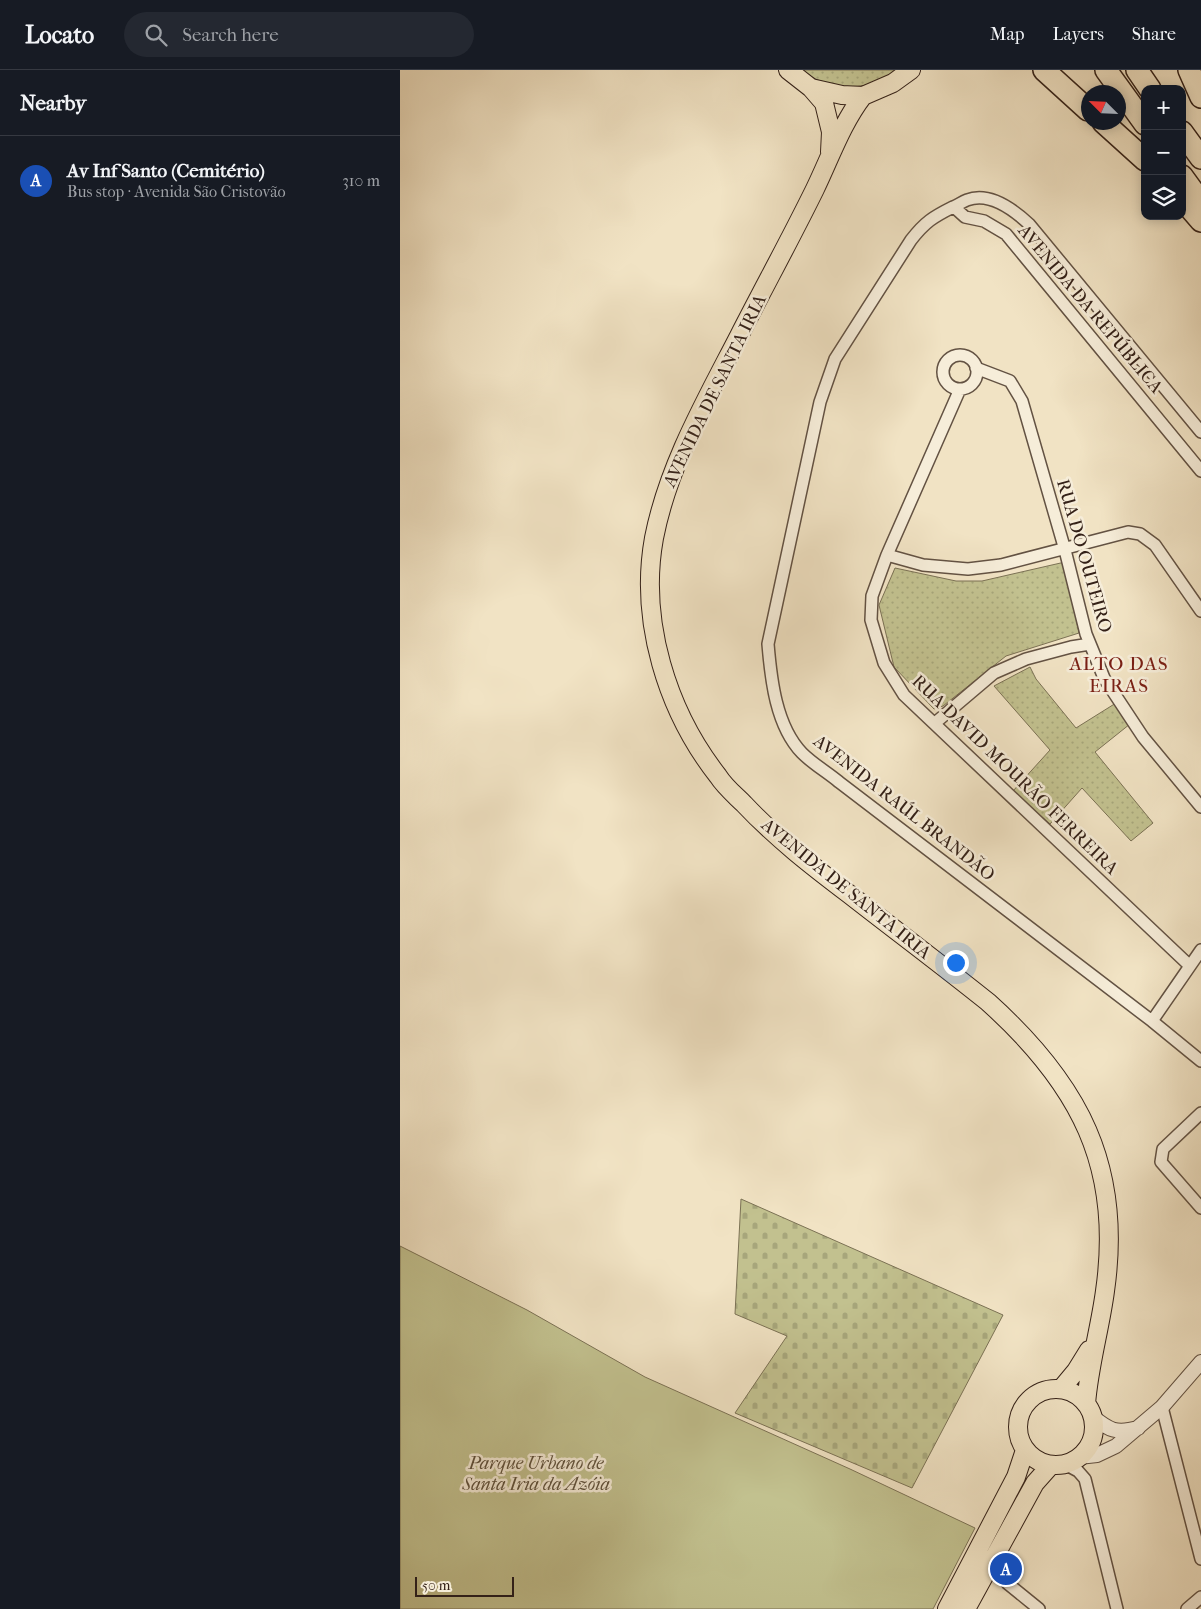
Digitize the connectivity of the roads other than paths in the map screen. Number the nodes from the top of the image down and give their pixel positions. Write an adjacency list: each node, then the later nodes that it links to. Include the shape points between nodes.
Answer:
1 (788, 70): 8 (main road)
2 (911, 70): 9 (main road, via 893,83)
3 (1044, 70): 11 (highway)
4 (1106, 70): 12 (highway)
5 (1137, 70): 7 (highway)
6 (1189, 70): 10 (highway)
7 (1147, 85)
8 (810, 88): 9 (main road); 16 (main road, AVENIDA DE SANTA IRIA, via 824,103 831,132)
9 (863, 96): 16 (main road, AVENIDA DE SANTA IRIA)
10 (1201, 96)
11 (1081, 104)
12 (1141, 118)
13 (1112, 130): 15 (highway)
14 (1186, 137): 17 (highway)
15 (1141, 156)
16 (830, 158): 39 (main road, AVENIDA DE SANTA IRIA, via 694,425 664,497 654,540 650,581 653,624 660,656 679,713 700,753 719,779 796,854 1015,1026 1066,1089 1090,1134 1108,1206 1109,1249)
17 (1201, 158)
18 (1186, 181): 19 (highway)
19 (1201, 202)
20 (1186, 204): 22 (highway)
21 (954, 207): 25 (street, AVENIDA DA REPÚBLICA, via 968,199 983,199 1013,209 1029,224); 26 (street, AVENIDA DA REPÚBLICA, via 965,216 984,221 1006,234); 35 (street, AVENIDA RAÚL BRANDÃO, via 939,213 911,240 835,359 820,402 768,644 773,687 782,722 802,752)
22 (1201, 221)
23 (976, 368): 24 (street, via 974,380); 24 (street, via 971,359 962,355 947,361 943,372 946,381); 27 (street, RUA DO OUTEIRO, via 1010,381 1022,401)
24 (960, 389): 28 (street, RUA DAVID MOURÃO FERREIRA)
25 (1201, 432)
26 (1201, 471)
27 (1065, 550): 28 (street, via 968,569 923,565); 29 (street, via 1128,532 1140,534 1155,545); 30 (street, RUA DO OUTEIRO)
28 (887, 555): 31 (street, RUA DAVID MOURÃO FERREIRA, via 872,596 871,620 884,663 894,682)
29 (1201, 611)
30 (1090, 644): 31 (street, via 1026,659 994,673); 32 (street, RUA DO OUTEIRO, via 1104,678 1143,737)
31 (935, 723): 34 (street, RUA DAVID MOURÃO FERREIRA)
32 (1201, 808)
33 (1201, 950): 34 (street)
34 (1190, 966): 35 (street)
35 (1152, 1021): 36 (street, AVENIDA RAÚL BRANDÃO)
36 (1201, 1061)
37 (1201, 1113): 38 (street, via 1162,1150 1160,1162)
38 (1201, 1208)
39 (1098, 1326): 41 (main road, AVENIDA DE SANTA IRIA, via 1088,1352); 43 (main road, AVENIDA DE SANTA IRIA, via 1088,1378)
40 (1201, 1362): 42 (street)
41 (1061, 1389): 43 (main road, via 1075,1394); 45 (main road, via 1046,1390 1033,1396 1023,1408 1018,1422 1019,1437)
42 (1162, 1407): 44 (street); 47 (street)
43 (1090, 1410): 44 (street, via 1108,1429 1124,1432); 46 (main road, via 1094,1432 1089,1446)
44 (1138, 1428): 46 (street, via 1116,1446 1097,1455)
45 (1025, 1450): 46 (main road, via 1036,1460); 50 (main road, via 1016,1477)
46 (1065, 1462): 51 (main road, via 1035,1483); 53 (street, via 1078,1470 1084,1479)
47 (1201, 1559)
48 (1007, 1583): 52 (street)
49 (1201, 1597): 54 (street)
50 (947, 1609)
51 (966, 1609)
52 (1039, 1609)
53 (1117, 1609)
54 (1187, 1609)

